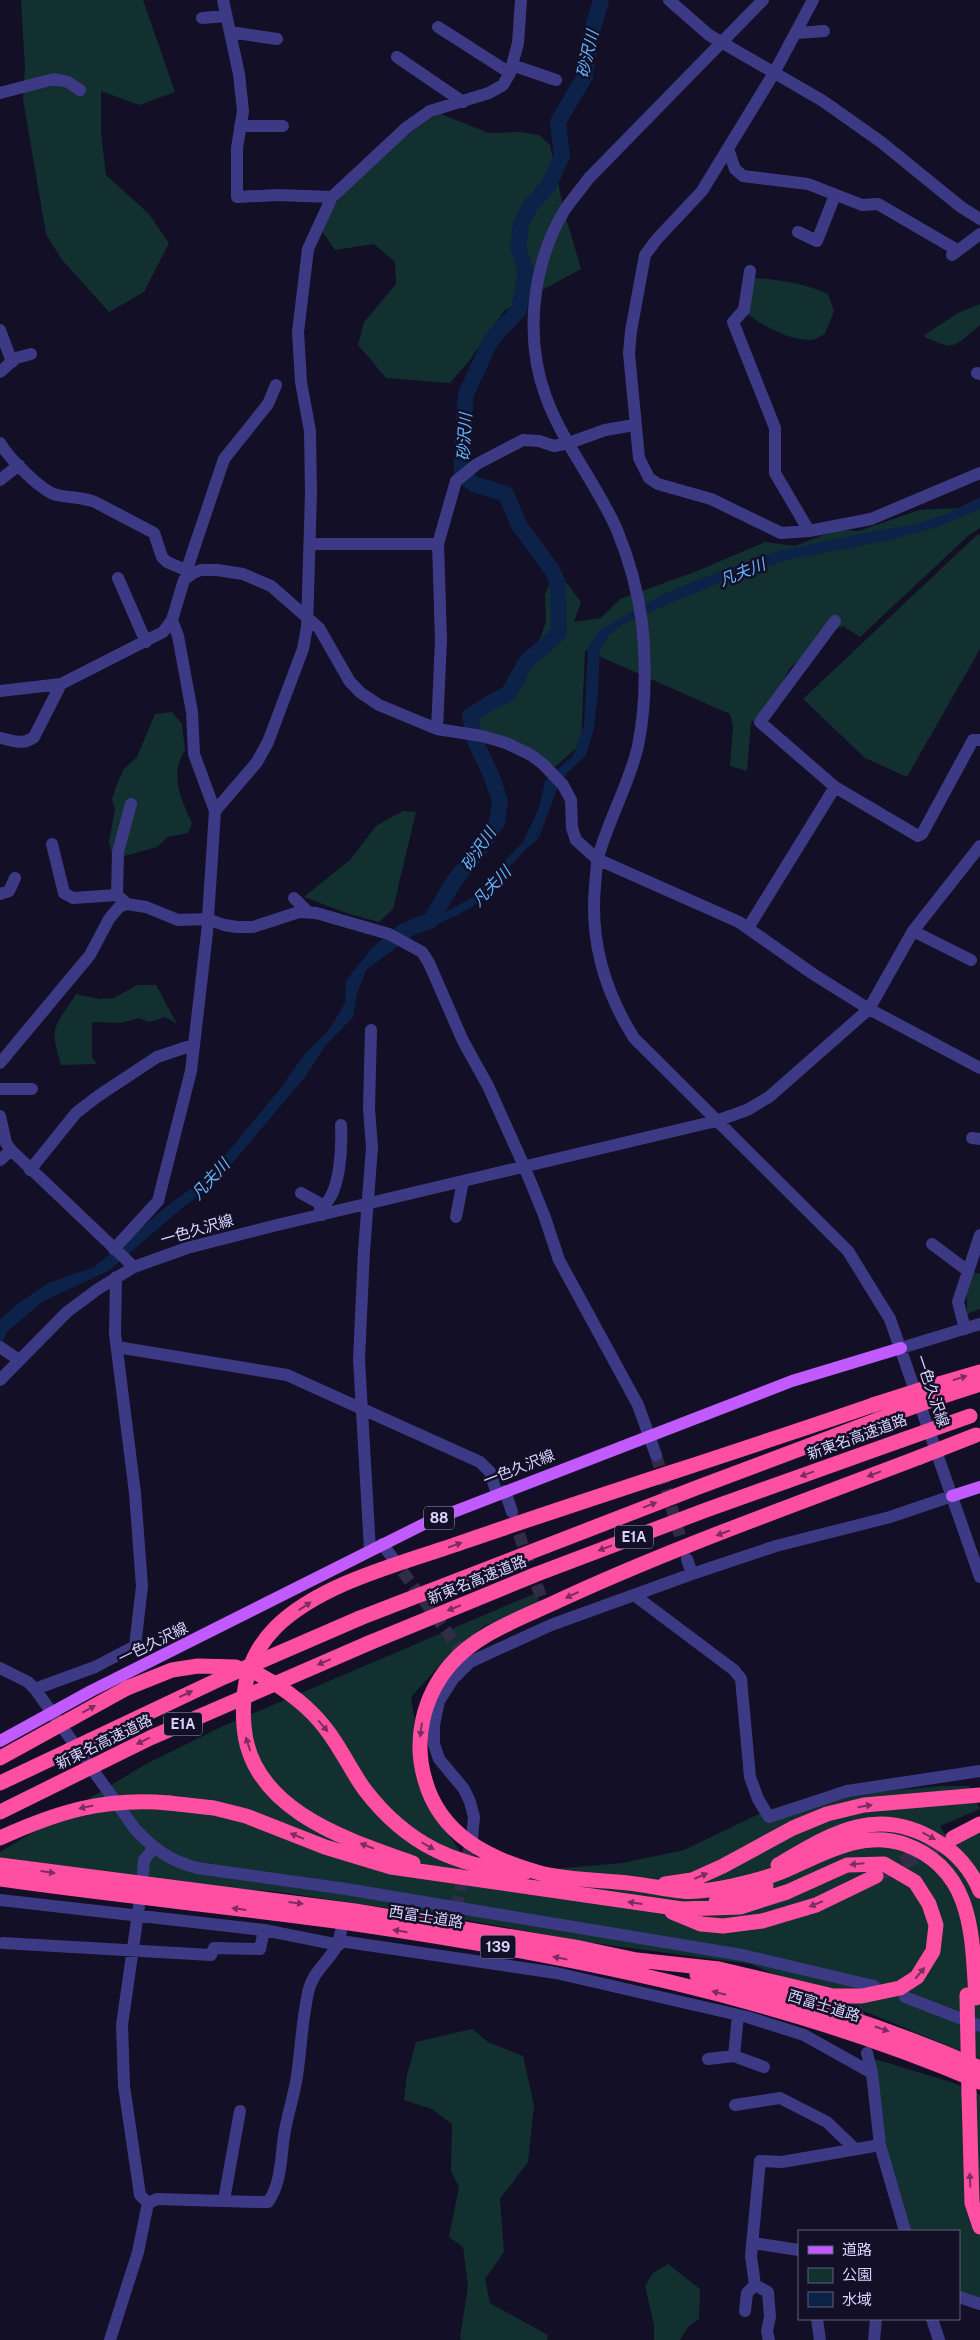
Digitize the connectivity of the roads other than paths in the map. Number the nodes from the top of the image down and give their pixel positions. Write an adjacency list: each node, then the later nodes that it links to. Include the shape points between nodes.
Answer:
1 (223, 0): 6 (street)
2 (521, 0): 15 (street, via 518,43)
3 (669, 0): 13 (street)
4 (763, 0): 13 (street)
5 (813, 0): 11 (street)
6 (226, 16): 7 (street); 10 (street)
7 (202, 18)
8 (438, 27): 15 (street)
9 (824, 31): 11 (street)
10 (230, 32): 12 (street); 21 (street, via 239,74)
11 (797, 33): 16 (street)
12 (277, 39)
13 (723, 43): 16 (street); 37 (street, via 589,178 564,211 548,246 534,308 535,345 546,398)
14 (397, 57): 20 (street)
15 (511, 69): 17 (street); 20 (street, via 503,85)
16 (774, 73): 23 (street); 26 (street, via 823,101 881,142 961,208)
17 (556, 80)
18 (80, 90): 19 (street, via 68,82 54,79)
19 (0, 92)
20 (462, 102): 25 (street, via 430,111 414,122)
21 (240, 126): 22 (street); 25 (street, via 237,197)
22 (284, 126)
23 (728, 149): 24 (street, via 735,169 743,176 808,184); 35 (street, via 702,191 645,255 630,346)
24 (835, 195): 27 (street, via 817,241); 28 (street, via 862,205 878,204 955,252)
25 (332, 197): 42 (street, via 308,249 298,332 301,382 310,431)
26 (980, 219)
27 (798, 232)
28 (980, 234)
29 (750, 271): 41 (street, via 744,310 733,322 775,428 775,473)
30 (0, 330): 32 (street)
31 (31, 354): 32 (street)
32 (12, 362): 33 (street)
33 (0, 372)
34 (276, 385): 44 (street, via 268,404 224,459)
35 (634, 425): 37 (street, via 606,430); 41 (street, via 638,458 649,478 658,484 710,499 781,533)
36 (0, 443): 38 (street)
37 (569, 443): 43 (street, via 554,446 523,440 469,469 456,481); 60 (street, via 620,539 638,603 644,659 638,745)
38 (18, 465): 40 (street); 44 (street, via 47,491 86,498 154,533 162,557)
39 (980, 473): 41 (street, via 871,519)
40 (0, 480)
41 (809, 531)
42 (310, 544): 43 (street); 46 (street)
43 (438, 544): 52 (street, via 441,640)
44 (190, 571): 46 (street, via 217,570 258,579 271,586); 47 (street, via 184,580)
45 (118, 578): 49 (street)
46 (307, 618): 52 (street, via 319,628 350,682 361,693 379,705); 57 (street, via 302,649 268,742 257,762)
47 (172, 620): 49 (street, via 163,632); 57 (street, via 192,712 194,754)
48 (835, 621): 55 (street, via 760,722)
49 (146, 642): 50 (street)
50 (61, 684): 51 (street); 53 (street, via 34,736 18,743)
51 (0, 691)
52 (437, 729): 60 (street, via 482,736 530,755 563,785 571,800 576,840)
53 (0, 738)
54 (980, 740): 55 (street, via 973,740 918,836)
55 (835, 787): 68 (street)
56 (131, 804): 63 (street, via 118,852)
57 (215, 811): 67 (street)
58 (52, 844): 63 (street, via 64,893 73,898)
59 (980, 846): 69 (street, 一色久沢線)
60 (598, 859): 68 (street); 79 (street, via 593,911 596,940 600,963 620,1016 634,1038)
61 (15, 878): 62 (street, via 9,891)
62 (0, 894)
63 (117, 895): 65 (street)
64 (294, 898): 66 (street)
65 (127, 904): 67 (street, via 146,907 178,920); 74 (street, via 119,907 109,919 90,955)
66 (307, 911): 67 (street, via 253,927 224,925); 83 (street, via 390,934 422,952)
67 (208, 919): 73 (street)
68 (748, 928): 71 (street)
69 (913, 931): 70 (street); 71 (street, 一色久沢線)
70 (971, 960)
71 (869, 1009): 75 (street); 79 (street, 一色久沢線, via 769,1098)
72 (371, 1030): 87 (street)
73 (193, 1045): 84 (street, via 157,1058 98,1096 76,1113); 92 (street, via 191,1070 158,1201)
74 (0, 1064)
75 (980, 1068)
76 (0, 1089): 77 (street)
77 (32, 1089)
78 (0, 1116): 81 (street, via 6,1144)
79 (716, 1121): 83 (street, 一色久沢線); 100 (street, via 848,1252 890,1319)
80 (341, 1125): 88 (street, via 338,1172 332,1194)
81 (11, 1150): 82 (street); 84 (street)
82 (0, 1160)
83 (524, 1166): 85 (street, 一色久沢線); 109 (street, via 559,1260 625,1378)
84 (30, 1170): 92 (street)
85 (463, 1181): 87 (street, 一色久沢線); 89 (street)
86 (301, 1193): 88 (street, via 319,1203)
87 (369, 1204): 88 (street, 一色久沢線); 106 (street, via 359,1359)
88 (321, 1211): 93 (street, 一色久沢線)
89 (456, 1217)
90 (980, 1235): 94 (street)
91 (932, 1244): 94 (street)
92 (114, 1249): 93 (street)
93 (130, 1263): 95 (street, 一色久沢線)
94 (968, 1271): 97 (street, via 958,1302)
95 (116, 1277): 98 (street); 101 (street, 一色久沢線, via 67,1312)
96 (980, 1324): 97 (street)
97 (965, 1329): 100 (street)
98 (117, 1347): 106 (street, via 287,1375); 124 (street, via 142,1586 135,1646 95,1667)
99 (1, 1348): 101 (street)
100 (900, 1348): 109 (main road, 一色久沢線 / 88, via 792,1381); 113 (street, 一色久沢線)
101 (18, 1360): 103 (street, 一色久沢線)
102 (980, 1372): 105 (highway, one-way to 102)
103 (0, 1380)
104 (980, 1384): 105 (highway, 新東名高速道路 / E1A)
105 (941, 1390): 129 (highway, 新東名高速道路 / E1A, one-way to 105, bridge, via 224,1676 360,1618 877,1420); 140 (highway, one-way to 105, bridge, via 321,1826 276,1794 262,1775 244,1733 243,1687 252,1662 277,1626 331,1591 372,1574 873,1404)
106 (364, 1411): 112 (street, via 484,1465); 115 (street)
107 (975, 1414): 131 (highway, 新東名高速道路 / E1A, one-way to 131, bridge, via 537,1574 150,1738)
108 (978, 1435): 139 (highway, one-way to 139, bridge, via 589,1587 474,1643 450,1664 434,1688 421,1727 421,1764 433,1802 466,1842)
109 (650, 1436): 110 (street); 112 (main road, 一色久沢線 / 88)
110 (656, 1455)
111 (980, 1487): 113 (main road)
112 (501, 1492): 114 (street); 115 (main road, 一色久沢線 / 88)
113 (952, 1496): 118 (street, via 890,1517 776,1546); 119 (street, 一色久沢線)
114 (512, 1512)
115 (376, 1547): 116 (street); 125 (main road, 一色久沢線 / 88)
116 (392, 1557)
117 (687, 1559): 118 (street)
118 (692, 1574): 120 (street)
119 (980, 1577)
120 (634, 1595): 128 (street, via 741,1678 750,1777 769,1817 847,1790); 134 (street, via 549,1619 468,1660 453,1679 439,1701 434,1744 439,1759 464,1789 470,1802 474,1817)
121 (236, 1667): 127 (highway, one-way to 121, bridge, via 127,1688 172,1670 198,1666)
122 (0, 1668): 124 (street)
123 (258, 1674): 139 (highway, one-way to 139, via 302,1703 326,1729 385,1814 410,1836 434,1850 493,1870)
124 (35, 1689): 125 (street)
125 (50, 1713): 126 (main road, 一色久沢線 / 88); 136 (street)
126 (0, 1741)
127 (0, 1758)
128 (980, 1771)
129 (0, 1783)
130 (980, 1795): 143 (highway, one-way to 130, via 692,1880 827,1814 864,1806)
131 (0, 1812)
132 (980, 1824): 135 (highway)
133 (0, 1838): 140 (highway, one-way to 133, bridge, via 381,1864 325,1847 246,1816 214,1808 138,1800 56,1815)
134 (472, 1838)
135 (954, 1838)
136 (153, 1848): 138 (street, via 144,1860); 155 (street, via 179,1863 197,1868 345,1894 742,1954 851,1985)
137 (0, 1865): 154 (highway, 西富士道路 / 139, one-way to 154, via 355,1911)
138 (143, 1873)
139 (542, 1873): 143 (highway)
140 (445, 1875): 147 (highway, one-way to 140, via 489,1879)
141 (876, 1876): 147 (highway, one-way to 147, via 816,1905 762,1921 723,1926 701,1924)
142 (0, 1879): 166 (highway, 西富士道路 / 139, one-way to 142, via 899,2049 746,2000 652,1976 354,1924)
143 (653, 1885): 144 (highway, via 684,1892)
144 (704, 1890): 145 (highway, one-way to 145, via 750,1877 852,1827 890,1823 919,1830 945,1846 965,1866); 156 (highway, via 778,1874 850,1843 889,1840 904,1844 937,1862 962,1897 973,1939)
145 (980, 1891)
146 (0, 1900): 149 (street)
147 (660, 1907): 148 (highway)
148 (700, 1907): 154 (highway, one-way to 148, via 719,1969 833,1996 862,1996 900,1988 917,1977 933,1951 936,1924 930,1904 915,1882 884,1864 847,1865 787,1892 740,1907); 156 (highway, via 782,1881 852,1852 887,1849 903,1853 932,1870 953,1897 964,1937)
149 (139, 1911): 150 (street); 153 (street)
150 (264, 1930): 151 (street); 153 (street, via 260,1949 214,1948 211,1955)
151 (340, 1939): 158 (street, via 556,1973); 172 (street, via 313,1976 308,1991 297,2076 276,2187 268,2202)
152 (3, 1943): 153 (street)
153 (133, 1952): 173 (street, via 122,2025 124,2086 140,2195)
154 (637, 1960): 164 (highway, 西富士道路 / 139, one-way to 164, via 773,1994 903,2037)
155 (874, 1986)
156 (972, 1996): 166 (highway, bridge)
157 (905, 1997): 159 (street)
158 (738, 2015): 161 (street); 165 (street, via 804,2035)
159 (980, 2026)
160 (867, 2053): 165 (street)
161 (734, 2056): 162 (street); 163 (street)
162 (708, 2059)
163 (764, 2067)
164 (980, 2068)
165 (872, 2073): 169 (street)
166 (977, 2090): 171 (highway); 174 (highway, one-way to 166, via 972,2203)
167 (735, 2105): 170 (street, via 780,2098 827,2122)
168 (240, 2111): 172 (street)
169 (880, 2145): 170 (street); 175 (street)
170 (855, 2149): 176 (street, via 782,2162 760,2161)
171 (980, 2151)
172 (224, 2200): 173 (street, via 157,2199)
173 (148, 2203): 185 (street, via 138,2252)
174 (980, 2227)
175 (905, 2230)
176 (753, 2243): 177 (street); 178 (street)
177 (798, 2250)
178 (755, 2285): 181 (street, via 747,2293); 186 (street, via 768,2292)
179 (960, 2297): 180 (street)
180 (980, 2304)
181 (745, 2311)
182 (817, 2320): 187 (street)
183 (876, 2320): 188 (street)
184 (932, 2320): 189 (street)
185 (110, 2340)
186 (769, 2340)
187 (820, 2340)
188 (874, 2340)
189 (938, 2340)

